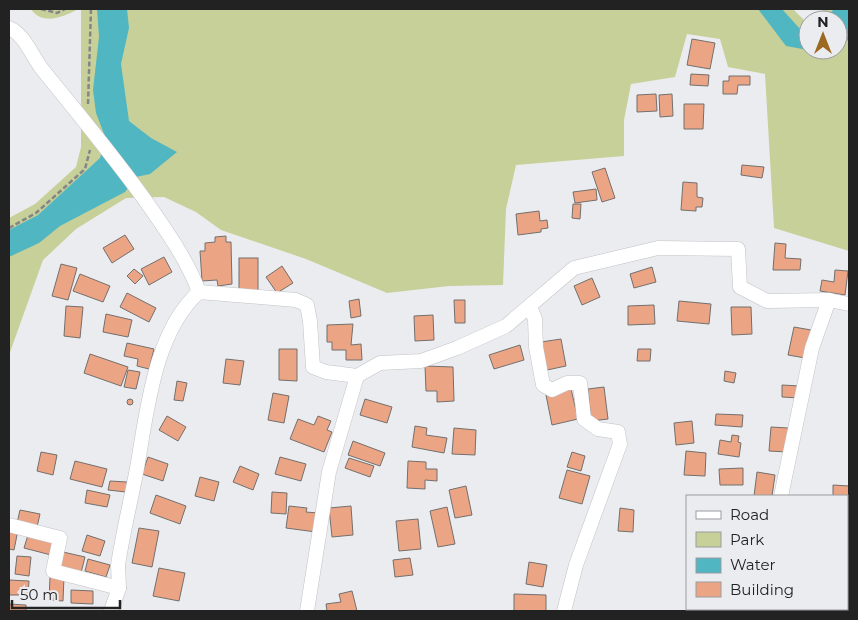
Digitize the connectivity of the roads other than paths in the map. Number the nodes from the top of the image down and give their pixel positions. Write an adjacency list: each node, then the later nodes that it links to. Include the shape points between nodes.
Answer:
1 (9, 28): 2 (street, via 17,34 134,185 182,257)
2 (199, 292): 6 (street, via 296,300 306,305 313,368); 9 (street, via 185,304 173,324 146,410 118,565)
3 (829, 300): 4 (street); 5 (street, via 767,301 740,287 738,249 658,248 574,268); 7 (street, via 812,348)
4 (849, 304)
5 (530, 308): 6 (street, via 484,338 421,361 380,363); 12 (street, via 535,319 543,385 552,390 567,383 580,384 584,419 598,429 618,432 620,444 576,565)
6 (357, 376): 11 (street, via 329,472)
7 (782, 495)
8 (9, 525): 9 (street, via 60,538 53,571)
9 (119, 588): 10 (street)
10 (111, 611)
11 (307, 611)
12 (564, 611)

